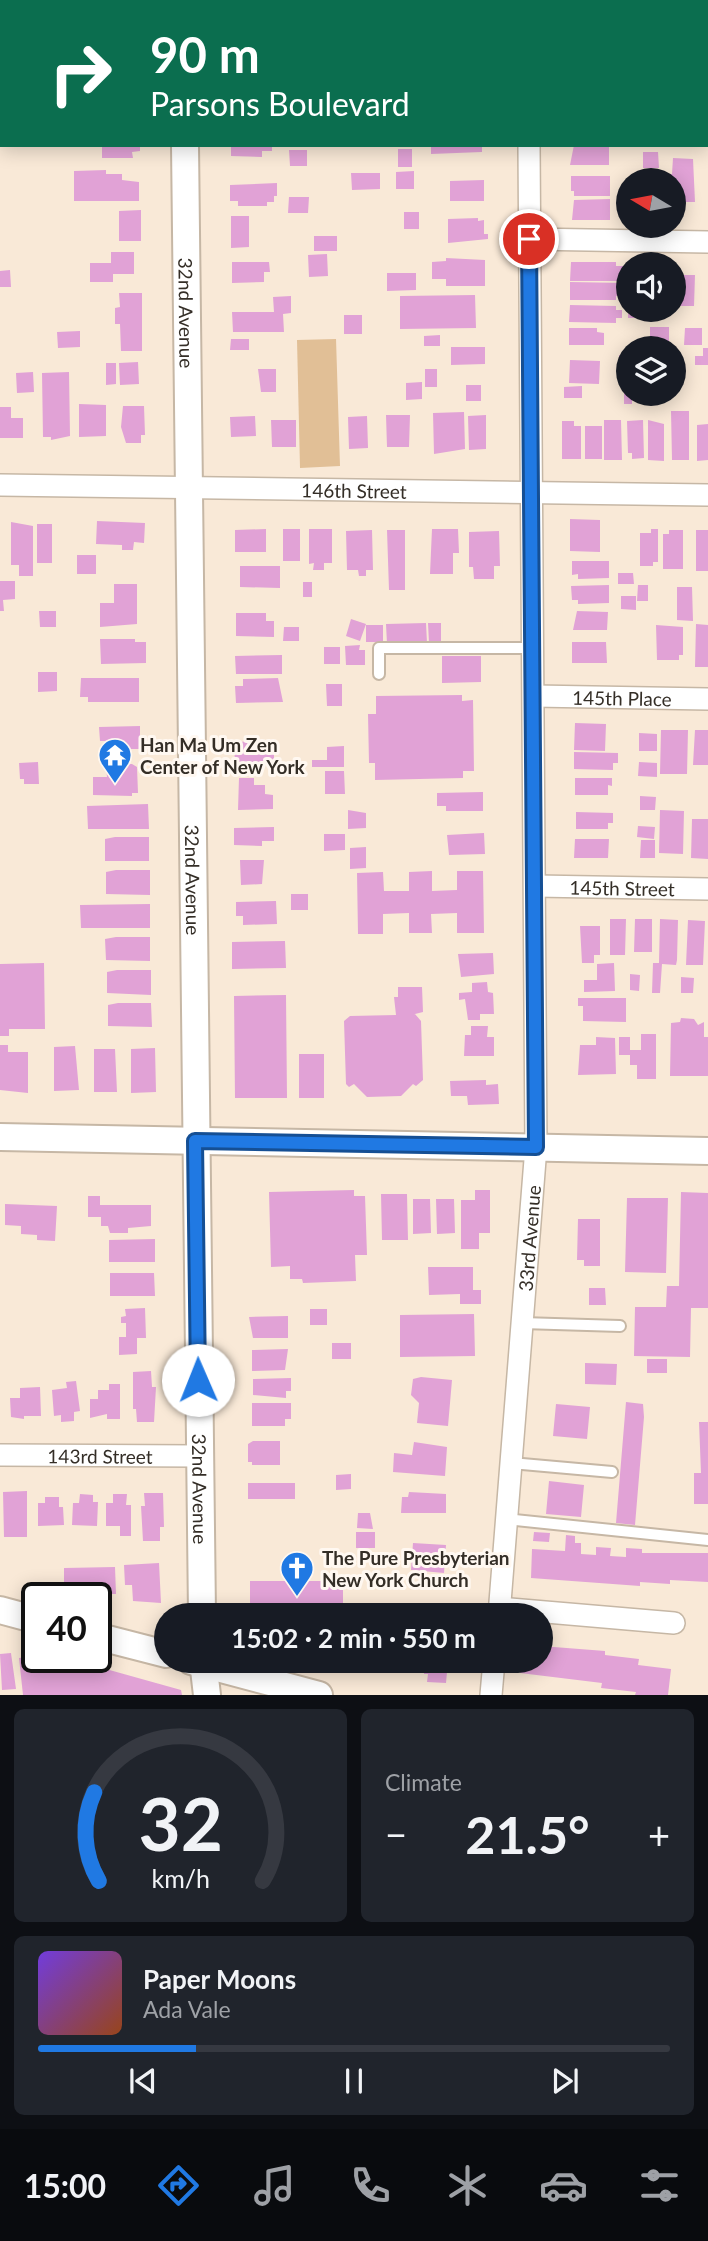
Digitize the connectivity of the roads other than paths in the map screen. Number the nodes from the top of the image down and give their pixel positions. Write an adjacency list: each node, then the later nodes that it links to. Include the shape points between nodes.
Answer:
1 (185, 147): 6 (street, 32nd Avenue)
2 (529, 147): 3 (street, 33rd Avenue)
3 (529, 239): 4 (street); 7 (street, 33rd Avenue)
4 (708, 242)
5 (0, 485): 6 (street, 146th Street)
6 (188, 486): 7 (street, 146th Street); 16 (street, 32nd Avenue)
7 (532, 492): 8 (street, 146th Street); 9 (street, 33rd Avenue)
8 (708, 495)
9 (533, 648): 10 (lane, via 379,648); 11 (street, 33rd Avenue)
10 (379, 674)
11 (534, 696): 12 (street, 145th Place); 13 (street, 33rd Avenue)
12 (708, 699)
13 (536, 886): 14 (street, 145th Street); 17 (street, 33rd Avenue)
14 (708, 889)
15 (0, 1137): 16 (street)
16 (195, 1141): 17 (street); 22 (street, 32nd Avenue)
17 (536, 1147): 18 (street); 19 (street, 33rd Avenue)
18 (708, 1151)
19 (522, 1323): 20 (lane); 23 (street, 33rd Avenue)
20 (620, 1326)
21 (0, 1455): 22 (street, 143rd Street)
22 (198, 1456): 27 (street, 32nd Avenue)
23 (511, 1463): 24 (lane); 25 (street, 33rd Avenue)
24 (612, 1472)
25 (506, 1519): 26 (lane); 28 (street, 33rd Avenue)
26 (708, 1540)
27 (202, 1603)
28 (500, 1603)
29 (0, 1611): 31 (street)
30 (553, 1615): 32 (street)
31 (21, 1616)
32 (674, 1623)
33 (112, 1640): 34 (street)
34 (154, 1651)
35 (202, 1673): 38 (street)
36 (239, 1673): 39 (street)
37 (493, 1673): 40 (street)
38 (207, 1695)
39 (319, 1695)
40 (491, 1695)

